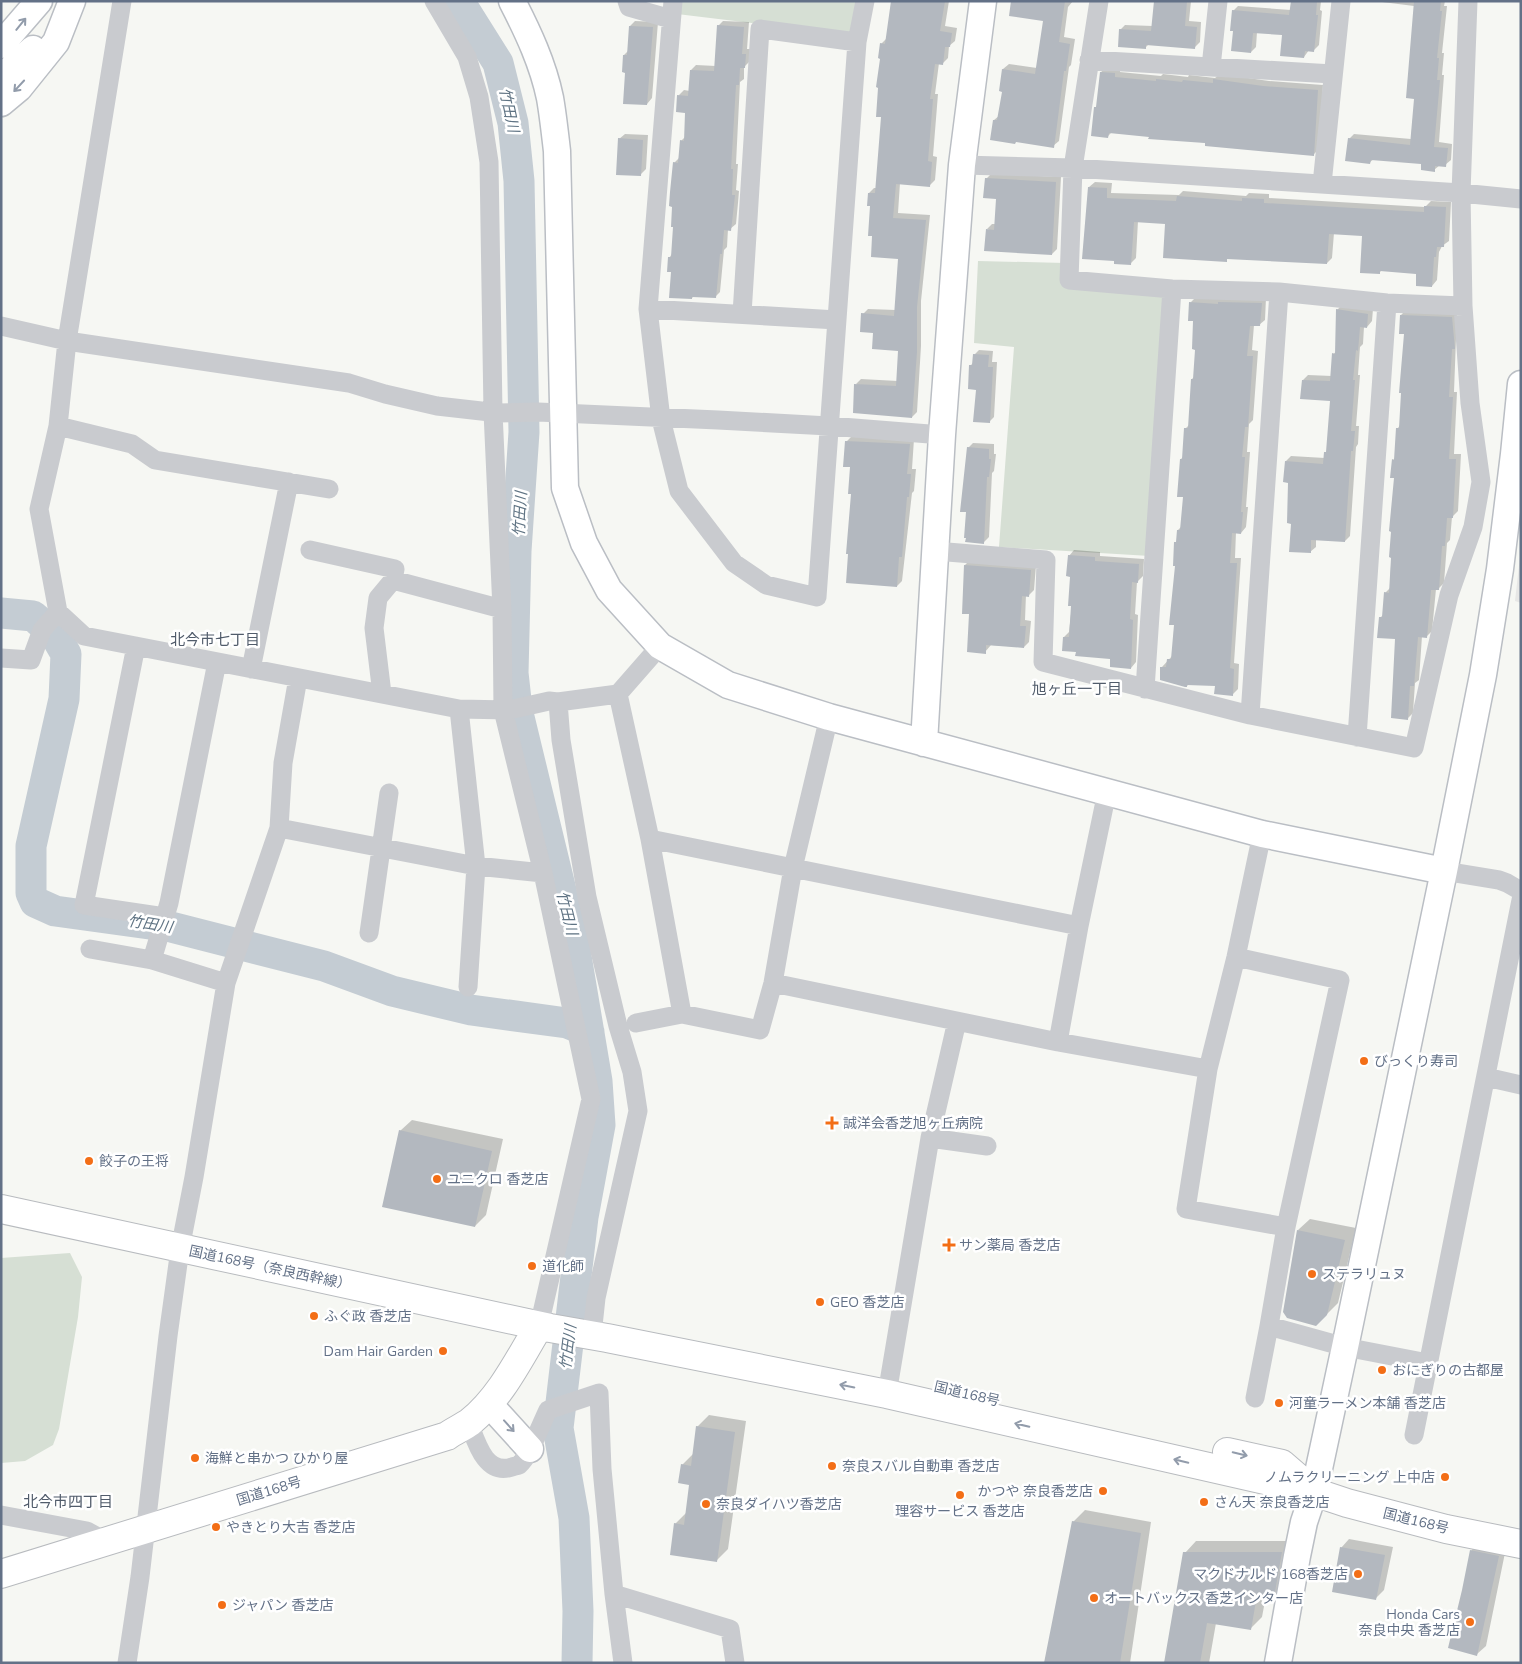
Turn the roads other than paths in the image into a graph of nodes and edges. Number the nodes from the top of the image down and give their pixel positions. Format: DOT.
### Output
graph roads {
  1 [pos="39,1"];
  2 [pos="71,1"];
  3 [pos="122,1"];
  4 [pos="434,1"];
  5 [pos="512,1"];
  6 [pos="627,1"];
  7 [pos="866,1"];
  8 [pos="983,1"];
  9 [pos="1098,1"];
  10 [pos="1218,1"];
  11 [pos="1341,1"];
  12 [pos="1468,1"];
  13 [pos="672,10"];
  14 [pos="857,42"];
  15 [pos="1,45"];
  16 [pos="1089,60"];
  17 [pos="1211,67"];
  18 [pos="1333,74"];
  19 [pos="1,78"];
  20 [pos="1,103"];
  21 [pos="962,165"];
  22 [pos="1073,168"];
  23 [pos="1322,184"];
  24 [pos="1461,193"];
  25 [pos="1521,199"];
  26 [pos="1172,289"];
  27 [pos="1279,292"];
  28 [pos="1387,303"];
  29 [pos="1463,306"];
  30 [pos="648,309"];
  31 [pos="742,314"];
  32 [pos="837,320"];
  33 [pos="1,326"];
  34 [pos="67,341"];
  35 [pos="1521,384"];
  36 [pos="496,412"];
  37 [pos="550,413"];
  38 [pos="661,419"];
  39 [pos="58,426"];
  40 [pos="829,426"];
  41 [pos="942,435"];
  42 [pos="289,482"];
  43 [pos="329,489"];
  44 [pos="310,550"];
  45 [pos="935,552"];
  46 [pos="394,580"];
  47 [pos="502,609"];
  48 [pos="58,612"];
  49 [pos="136,646"];
  50 [pos="660,646"];
  51 [pos="1,658"];
  52 [pos="217,662"];
  53 [pos="251,669"];
  54 [pos="298,678"];
  55 [pos="1145,689"];
  56 [pos="382,694"];
  57 [pos="618,694"];
  58 [pos="554,702"];
  59 [pos="459,709"];
  60 [pos="506,710"];
  61 [pos="1250,715"];
  62 [pos="829,717"];
  63 [pos="1357,737"];
  64 [pos="924,744"];
  65 [pos="1107,792"];
  66 [pos="389,793"];
  67 [pos="279,828"];
  68 [pos="1262,834"];
  69 [pos="650,839"];
  70 [pos="382,849"];
  71 [pos="476,866"];
  72 [pos="793,868"];
  73 [pos="1444,870"];
  74 [pos="542,874"];
  75 [pos="1521,891"];
  76 [pos="1521,900"];
  77 [pos="165,917"];
  78 [pos="1079,926"];
  79 [pos="369,933"];
  80 [pos="90,948"];
  81 [pos="1236,957"];
  82 [pos="152,960"];
  83 [pos="226,983"];
  84 [pos="773,983"];
  85 [pos="468,987"];
  86 [pos="682,1014"];
  87 [pos="957,1021"];
  88 [pos="636,1023"];
  89 [pos="1058,1042"];
  90 [pos="1208,1069"];
  91 [pos="1486,1078"];
  92 [pos="1521,1085"];
  93 [pos="930,1138"];
  94 [pos="987,1146"];
  95 [pos="1,1210"];
  96 [pos="1286,1227"];
  97 [pos="180,1249"];
  98 [pos="1270,1326"];
  99 [pos="544,1327"];
  100 [pos="600,1337"];
  101 [pos="1345,1347"];
  102 [pos="1428,1363"];
  103 [pos="888,1385"];
  104 [pos="1255,1398"];
  105 [pos="489,1404"];
  106 [pos="469,1423"];
  107 [pos="1414,1435"];
  108 [pos="530,1449"];
  109 [pos="1314,1492"];
  110 [pos="1,1515"];
  111 [pos="145,1529"];
  112 [pos="106,1541"];
  113 [pos="1521,1544"];
  114 [pos="1,1574"];
  115 [pos="614,1594"];
  116 [pos="127,1663"];
  117 [pos="623,1663"];
  118 [pos="735,1663"];
  119 [pos="1278,1663"];
  15 -- 1 [label="street, one-way"];
  2 -- 19 [label="street"];
  2 -- 20 [label="street, one-way"];
  3 -- 34 [label="street"];
  4 -- 36 [label="street"];
  5 -- 37 [label="street"];
  6 -- 13 [label="street"];
  7 -- 14 [label="street"];
  8 -- 21 [label="street"];
  9 -- 16 [label="street"];
  10 -- 17 [label="street"];
  11 -- 18 [label="street"];
  12 -- 24 [label="street"];
  13 -- 30 [label="street"];
  14 -- 31 [label="street"];
  14 -- 32 [label="street"];
  16 -- 17 [label="street"];
  16 -- 22 [label="street"];
  17 -- 18 [label="street"];
  18 -- 23 [label="street"];
  21 -- 22 [label="street"];
  21 -- 41 [label="street"];
  22 -- 23 [label="street"];
  22 -- 26 [label="street"];
  23 -- 24 [label="street"];
  24 -- 25 [label="street"];
  24 -- 29 [label="street"];
  26 -- 27 [label="street"];
  26 -- 55 [label="street"];
  27 -- 28 [label="street"];
  27 -- 61 [label="street"];
  28 -- 29 [label="street"];
  28 -- 63 [label="street"];
  29 -- 63 [label="street"];
  30 -- 31 [label="street"];
  30 -- 38 [label="street"];
  31 -- 32 [label="street"];
  32 -- 40 [label="street"];
  33 -- 34 [label="street"];
  34 -- 36 [label="street"];
  34 -- 39 [label="street"];
  35 -- 73 [label="street"];
  36 -- 37 [label="street"];
  36 -- 47 [label="street"];
  37 -- 38 [label="street"];
  37 -- 50 [label="street"];
  38 -- 40 [label="street"];
  38 -- 40 [label="street"];
  39 -- 42 [label="street"];
  39 -- 48 [label="street"];
  40 -- 41 [label="street"];
  41 -- 45 [label="street"];
  42 -- 43 [label="street"];
  42 -- 53 [label="street"];
  44 -- 46 [label="street"];
  45 -- 55 [label="street"];
  45 -- 64 [label="street"];
  46 -- 47 [label="street"];
  46 -- 56 [label="street"];
  47 -- 60 [label="street"];
  48 -- 49 [label="street"];
  48 -- 51 [label="street"];
  49 -- 52 [label="street"];
  49 -- 77 [label="street"];
  50 -- 57 [label="street"];
  50 -- 62 [label="street"];
  52 -- 53 [label="street"];
  52 -- 77 [label="street"];
  53 -- 54 [label="street"];
  54 -- 56 [label="street"];
  54 -- 67 [label="street"];
  55 -- 61 [label="street"];
  56 -- 59 [label="street"];
  57 -- 58 [label="street"];
  57 -- 69 [label="street"];
  58 -- 60 [label="street"];
  58 -- 100 [label="street"];
  59 -- 60 [label="street"];
  59 -- 71 [label="street"];
  60 -- 74 [label="street"];
  61 -- 63 [label="street"];
  62 -- 64 [label="street"];
  62 -- 72 [label="street"];
  64 -- 65 [label="street"];
  65 -- 68 [label="street"];
  65 -- 78 [label="street"];
  66 -- 70 [label="street"];
  67 -- 70 [label="street"];
  67 -- 83 [label="street"];
  68 -- 73 [label="street"];
  68 -- 81 [label="street"];
  69 -- 72 [label="street"];
  69 -- 86 [label="street"];
  70 -- 71 [label="street"];
  70 -- 79 [label="street"];
  71 -- 74 [label="street"];
  71 -- 85 [label="street"];
  72 -- 78 [label="street"];
  72 -- 84 [label="street"];
  73 -- 75 [label="street"];
  73 -- 101 [label="street"];
  74 -- 99 [label="street"];
  76 -- 91 [label="street"];
  77 -- 82 [label="street"];
  78 -- 89 [label="street"];
  80 -- 82 [label="street"];
  81 -- 90 [label="street"];
  81 -- 96 [label="street"];
  82 -- 83 [label="street"];
  83 -- 97 [label="street"];
  84 -- 86 [label="street"];
  84 -- 87 [label="street"];
  86 -- 88 [label="street"];
  87 -- 89 [label="street"];
  87 -- 93 [label="street"];
  89 -- 90 [label="street"];
  90 -- 96 [label="street"];
  91 -- 92 [label="street"];
  91 -- 102 [label="street"];
  93 -- 94 [label="street"];
  93 -- 103 [label="street"];
  95 -- 97 [label="highway, 国道168号（奈良西幹線）"];
  96 -- 98 [label="street"];
  97 -- 99 [label="highway, 国道168号（奈良西幹線）"];
  97 -- 111 [label="street"];
  98 -- 101 [label="street"];
  98 -- 104 [label="street"];
  99 -- 100 [label="highway, 国道168号"];
  99 -- 105 [label="highway, 国道168号"];
  100 -- 103 [label="highway, 国道168号"];
  101 -- 102 [label="street"];
  101 -- 109 [label="street"];
  102 -- 107 [label="street"];
  103 -- 109 [label="highway, 国道168号"];
  105 -- 106 [label="highway, 国道168号"];
  105 -- 108 [label="street, one-way"];
  106 -- 108 [label="street"];
  106 -- 111 [label="highway, 国道168号"];
  108 -- 115 [label="street"];
  109 -- 113 [label="highway, 国道168号"];
  109 -- 119 [label="street"];
  110 -- 112 [label="street"];
  111 -- 112 [label="highway, 国道168号"];
  111 -- 116 [label="street"];
  112 -- 114 [label="highway, 国道168号"];
  115 -- 117 [label="street"];
  115 -- 118 [label="street"];
}
